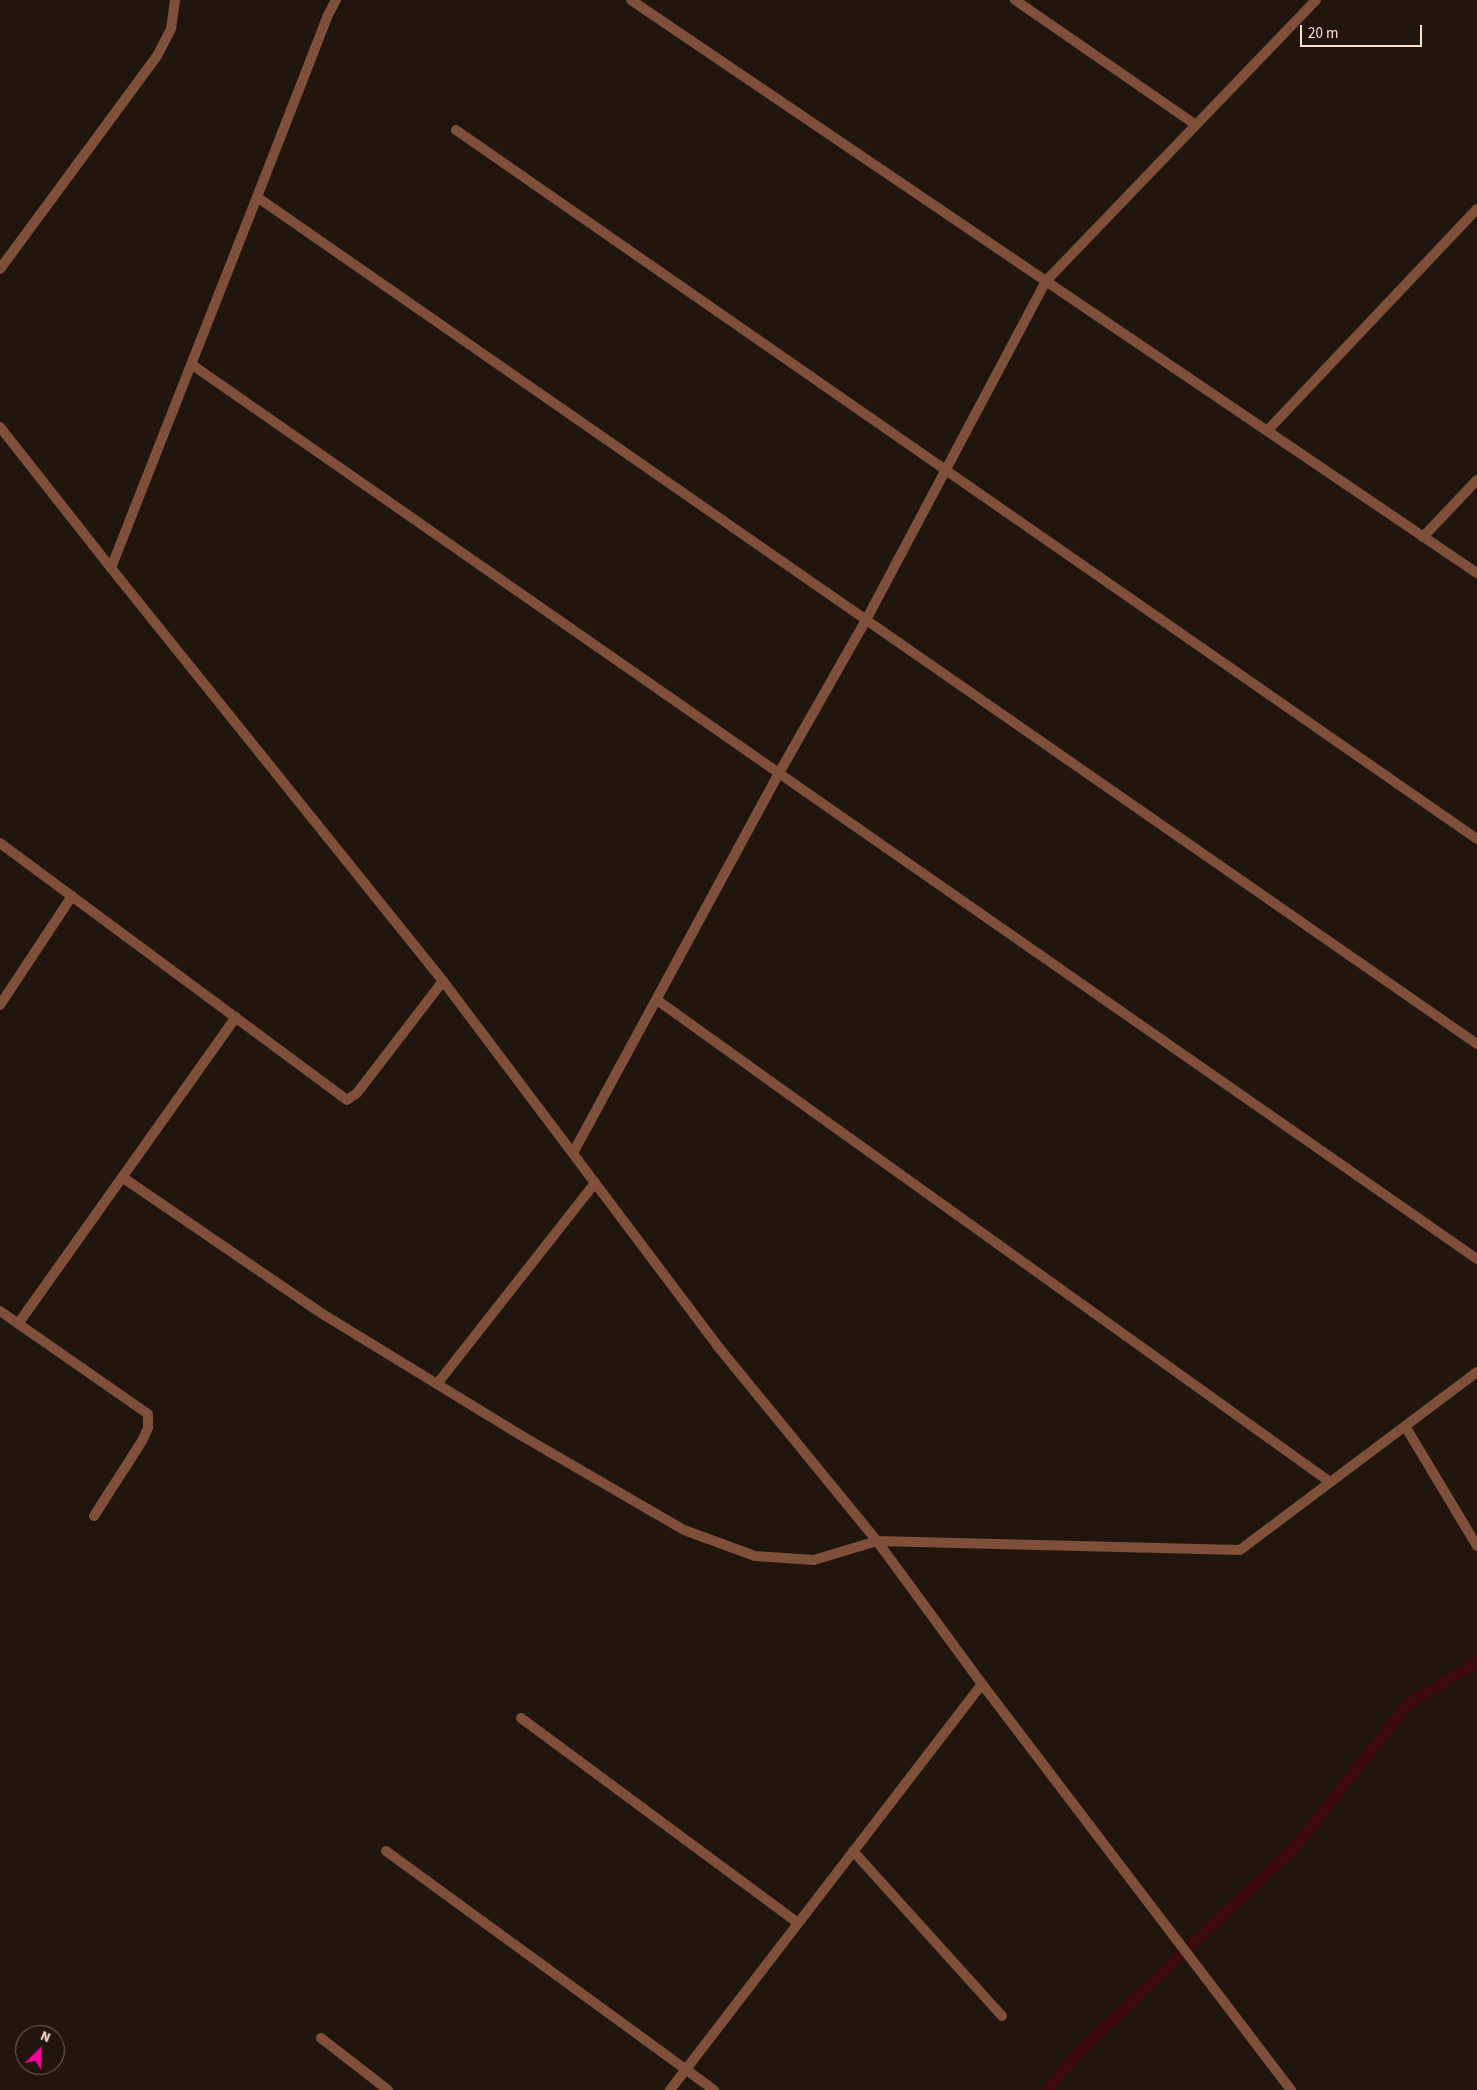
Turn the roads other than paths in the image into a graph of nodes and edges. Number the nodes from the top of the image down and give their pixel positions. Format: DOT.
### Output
graph roads {
  1 [pos="175,0"];
  2 [pos="336,0"];
  3 [pos="631,0"];
  4 [pos="1016,0"];
  5 [pos="1313,1"];
  6 [pos="1196,125"];
  7 [pos="456,130"];
  8 [pos="256,197"];
  9 [pos="1477,209"];
  10 [pos="0,269"];
  11 [pos="1046,281"];
  12 [pos="191,364"];
  13 [pos="0,427"];
  14 [pos="1268,432"];
  15 [pos="946,471"];
  16 [pos="1477,480"];
  17 [pos="1423,537"];
  18 [pos="111,568"];
  19 [pos="1477,573"];
  20 [pos="866,620"];
  21 [pos="779,773"];
  22 [pos="1477,839"];
  23 [pos="0,842"];
  24 [pos="72,896"];
  25 [pos="443,981"];
  26 [pos="657,1000"];
  27 [pos="0,1005"];
  28 [pos="236,1016"];
  29 [pos="1477,1044"];
  30 [pos="573,1153"];
  31 [pos="122,1177"];
  32 [pos="595,1183"];
  33 [pos="1477,1258"];
  34 [pos="0,1311"];
  35 [pos="18,1324"];
  36 [pos="1477,1372"];
  37 [pos="438,1384"];
  38 [pos="1405,1426"];
  39 [pos="1330,1482"];
  40 [pos="94,1516"];
  41 [pos="877,1541"];
  42 [pos="1477,1546"];
  43 [pos="982,1684"];
  44 [pos="521,1718"];
  45 [pos="386,1851"];
  46 [pos="853,1851"];
  47 [pos="798,1923"];
  48 [pos="1002,2016"];
  49 [pos="321,2038"];
  50 [pos="686,2069"];
  51 [pos="388,2090"];
  52 [pos="670,2090"];
  53 [pos="714,2090"];
  54 [pos="1291,2090"];
  1 -- 10 [label="street"];
  2 -- 8 [label="street"];
  3 -- 11 [label="street"];
  4 -- 6 [label="street"];
  5 -- 6 [label="street"];
  6 -- 11 [label="street"];
  7 -- 15 [label="street"];
  8 -- 12 [label="street"];
  8 -- 20 [label="street"];
  9 -- 14 [label="street"];
  11 -- 14 [label="street"];
  11 -- 15 [label="street"];
  12 -- 18 [label="street"];
  12 -- 21 [label="street"];
  13 -- 18 [label="street"];
  14 -- 17 [label="street"];
  15 -- 20 [label="street"];
  15 -- 22 [label="street"];
  16 -- 17 [label="street"];
  17 -- 19 [label="street"];
  18 -- 25 [label="street"];
  20 -- 21 [label="street"];
  20 -- 29 [label="street"];
  21 -- 26 [label="street"];
  21 -- 33 [label="street"];
  23 -- 24 [label="street"];
  24 -- 27 [label="street"];
  24 -- 28 [label="street"];
  25 -- 28 [label="street"];
  25 -- 30 [label="street"];
  26 -- 30 [label="street"];
  26 -- 39 [label="street"];
  28 -- 31 [label="street"];
  30 -- 32 [label="street"];
  31 -- 35 [label="street"];
  31 -- 37 [label="street"];
  32 -- 37 [label="street"];
  32 -- 41 [label="street"];
  34 -- 35 [label="street"];
  35 -- 40 [label="street"];
  36 -- 38 [label="street"];
  37 -- 41 [label="street"];
  38 -- 39 [label="street"];
  38 -- 42 [label="street"];
  39 -- 41 [label="street"];
  41 -- 43 [label="street"];
  43 -- 46 [label="street"];
  43 -- 54 [label="street"];
  44 -- 47 [label="street"];
  45 -- 50 [label="street"];
  46 -- 47 [label="street"];
  46 -- 48 [label="street"];
  47 -- 50 [label="street"];
  49 -- 51 [label="street"];
  50 -- 52 [label="street"];
  50 -- 53 [label="street"];
}
